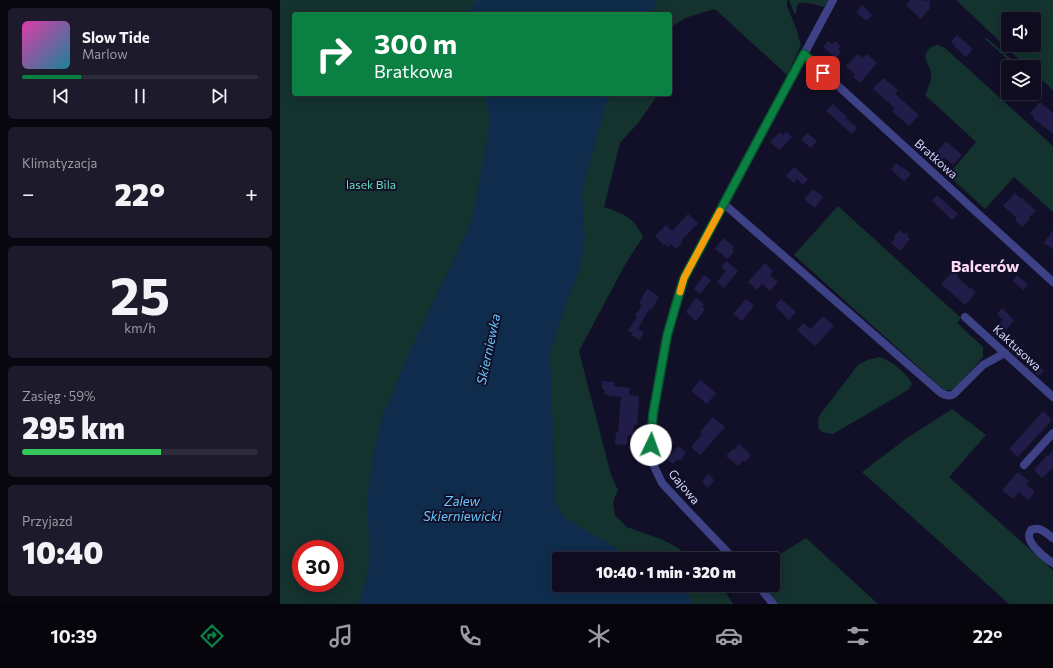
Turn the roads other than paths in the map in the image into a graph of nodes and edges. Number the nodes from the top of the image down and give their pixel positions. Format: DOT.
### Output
graph roads {
  1 [pos="832,0"];
  2 [pos="804,54"];
  3 [pos="724,204"];
  4 [pos="1053,282"];
  5 [pos="965,317"];
  6 [pos="1005,353"];
  7 [pos="1053,398"];
  8 [pos="1053,433"];
  9 [pos="1024,465"];
  10 [pos="1053,538"];
  11 [pos="727,552"];
  12 [pos="1053,563"];
  13 [pos="764,592"];
  14 [pos="773,604"];
  1 -- 2 [label="street, Gajowa"];
  2 -- 3 [label="street, Gajowa"];
  2 -- 4 [label="street, Bratkowa"];
  3 -- 6 [label="street"];
  3 -- 11 [label="street, Gajowa"];
  5 -- 6 [label="street, Kaktusowa"];
  6 -- 7 [label="street, Kaktusowa"];
  8 -- 9 [label="street"];
  10 -- 12 [label="street"];
  13 -- 14 [label="street"];
}
